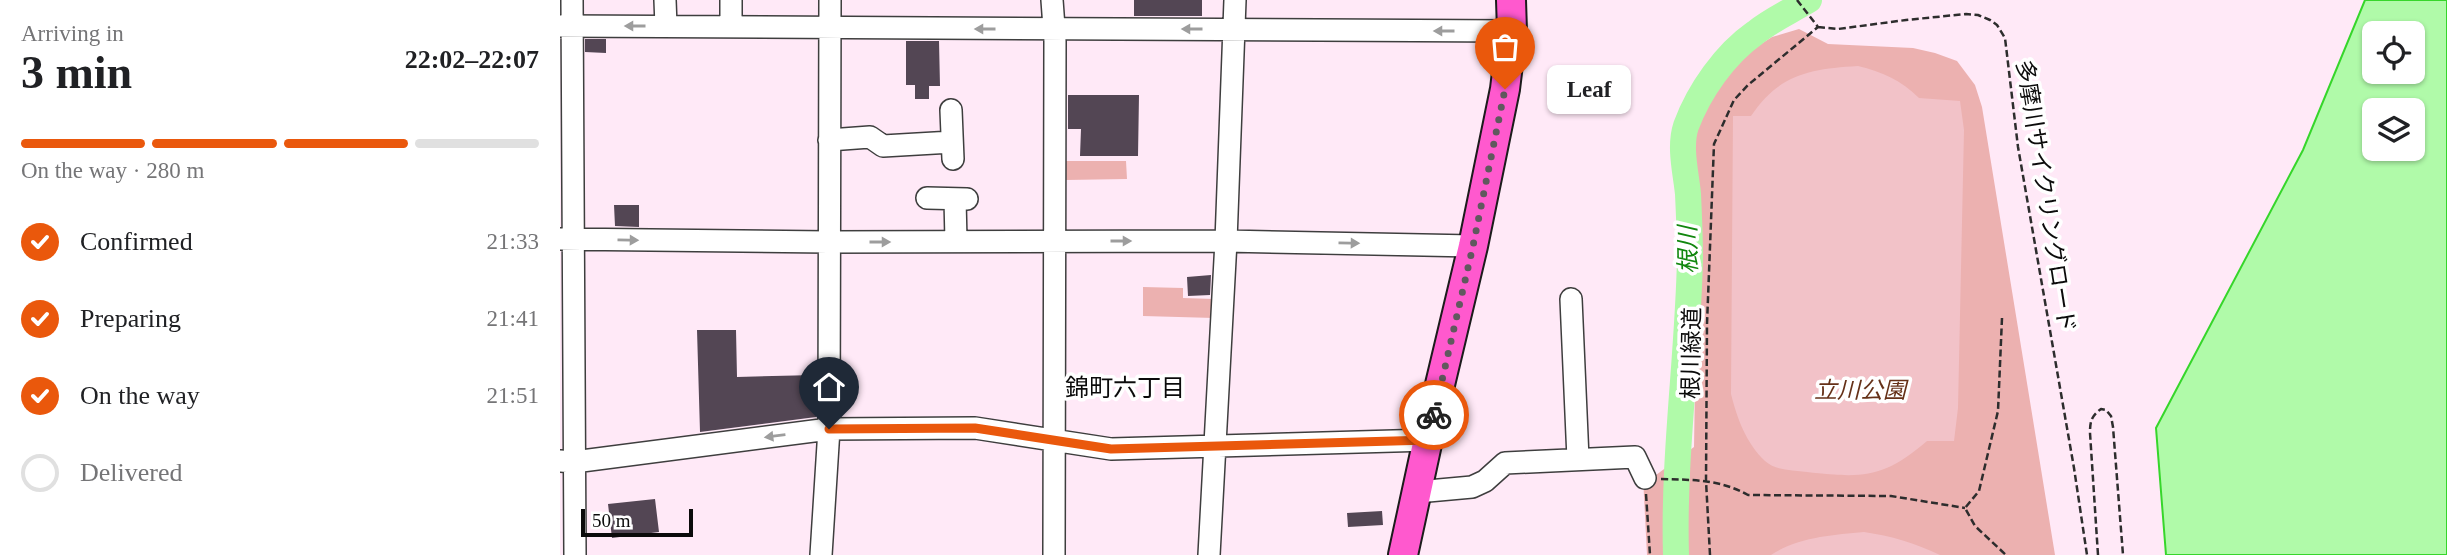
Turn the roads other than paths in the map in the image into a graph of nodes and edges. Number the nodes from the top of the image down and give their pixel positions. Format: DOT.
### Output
graph roads {
  1 [pos="572,0"];
  2 [pos="666,0"];
  3 [pos="731,0"];
  4 [pos="830,0"];
  5 [pos="1052,0"];
  6 [pos="1235,0"];
  7 [pos="1511,0"];
  8 [pos="566,26"];
  9 [pos="666,26"];
  10 [pos="731,27"];
  11 [pos="830,28"];
  12 [pos="1054,29"];
  13 [pos="1234,29"];
  14 [pos="1512,31"];
  15 [pos="951,110"];
  16 [pos="829,140"];
  17 [pos="928,198"];
  18 [pos="566,239"];
  19 [pos="956,241"];
  20 [pos="1053,241"];
  21 [pos="1226,241"];
  22 [pos="828,242"];
  23 [pos="1473,246"];
  24 [pos="1571,299"];
  25 [pos="829,429"];
  26 [pos="1431,433"];
  27 [pos="1053,440"];
  28 [pos="1213,447"];
  29 [pos="1578,459"];
  30 [pos="567,462"];
  31 [pos="1650,479"];
  32 [pos="1417,492"];
  33 [pos="575,555"];
  34 [pos="821,555"];
  35 [pos="1054,555"];
  36 [pos="1209,555"];
  37 [pos="1403,555"];
  1 -- 8 [label="street"];
  2 -- 9 [label="street"];
  3 -- 10 [label="street"];
  4 -- 11 [label="street"];
  5 -- 12 [label="street"];
  6 -- 13 [label="street"];
  7 -- 14 [label="main road"];
  9 -- 8 [label="street, one-way"];
  8 -- 18 [label="street"];
  9 -- 10 [label="street"];
  10 -- 11 [label="street"];
  12 -- 11 [label="street, one-way"];
  11 -- 16 [label="street"];
  13 -- 12 [label="street, one-way"];
  12 -- 20 [label="street"];
  14 -- 13 [label="street, one-way"];
  13 -- 21 [label="street"];
  14 -- 23 [label="main road"];
  15 -- 16 [label="street"];
  16 -- 22 [label="street"];
  17 -- 19 [label="street"];
  18 -- 22 [label="street, one-way"];
  18 -- 30 [label="street"];
  19 -- 20 [label="street"];
  22 -- 19 [label="street, one-way"];
  20 -- 21 [label="street, one-way"];
  20 -- 27 [label="street"];
  21 -- 23 [label="street, one-way"];
  21 -- 28 [label="street"];
  22 -- 25 [label="street"];
  23 -- 26 [label="main road"];
  24 -- 29 [label="street"];
  25 -- 27 [label="street"];
  25 -- 30 [label="street, one-way"];
  25 -- 34 [label="street"];
  26 -- 28 [label="street"];
  26 -- 32 [label="main road"];
  27 -- 28 [label="street"];
  27 -- 35 [label="street"];
  28 -- 36 [label="street"];
  29 -- 31 [label="street"];
  29 -- 32 [label="street"];
  30 -- 33 [label="street"];
  32 -- 37 [label="main road"];
}
